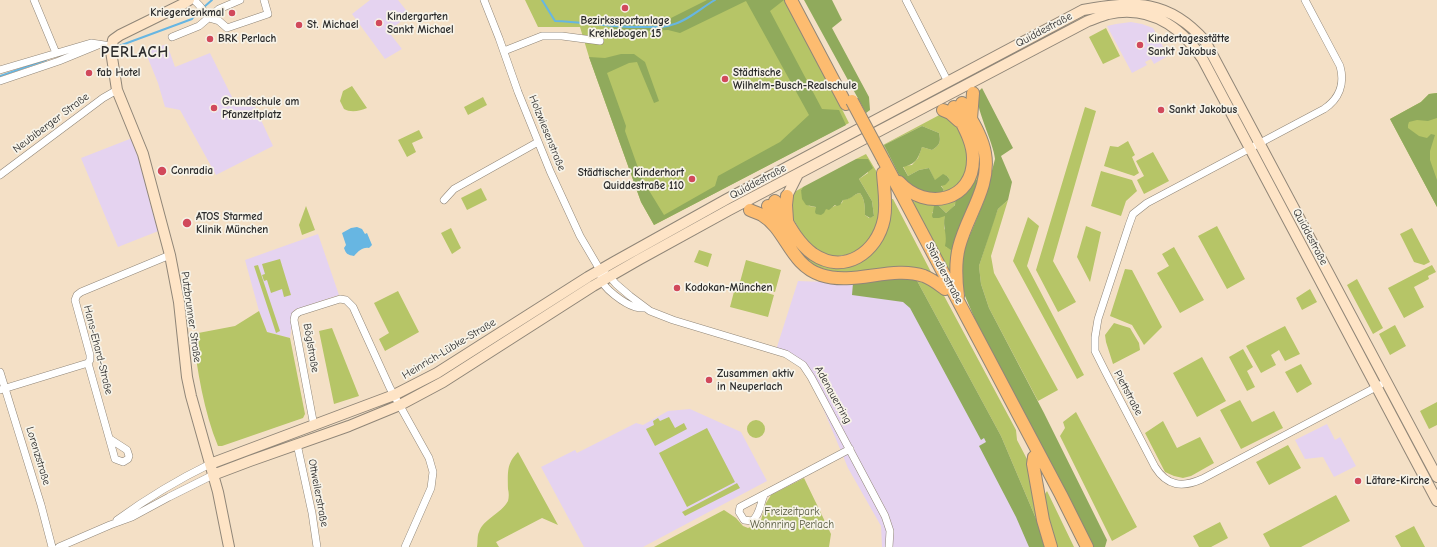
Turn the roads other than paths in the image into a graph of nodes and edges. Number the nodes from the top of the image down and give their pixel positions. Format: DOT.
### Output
graph roads {
  1 [pos="34,0"];
  2 [pos="189,0"];
  3 [pos="240,0"];
  4 [pos="264,0"];
  5 [pos="484,0"];
  6 [pos="791,0"];
  7 [pos="798,0"];
  8 [pos="906,0"];
  9 [pos="1306,0"];
  10 [pos="197,2"];
  11 [pos="207,15"];
  12 [pos="172,37"];
  13 [pos="600,41"];
  14 [pos="98,45"];
  15 [pos="111,46"];
  16 [pos="504,51"];
  17 [pos="56,53"];
  18 [pos="0,70"];
  19 [pos="977,79"];
  20 [pos="0,81"];
  21 [pos="948,82"];
  22 [pos="117,90"];
  23 [pos="951,93"];
  24 [pos="973,93"];
  25 [pos="849,102"];
  26 [pos="953,106"];
  27 [pos="923,107"];
  28 [pos="966,122"];
  29 [pos="538,142"];
  30 [pos="1259,143"];
  31 [pos="1250,148"];
  32 [pos="884,167"];
  33 [pos="798,174"];
  34 [pos="0,175"];
  35 [pos="760,182"];
  36 [pos="765,191"];
  37 [pos="787,196"];
  38 [pos="444,200"];
  39 [pos="771,204"];
  40 [pos="729,210"];
  41 [pos="750,210"];
  42 [pos="787,221"];
  43 [pos="784,239"];
  44 [pos="170,255"];
  45 [pos="600,270"];
  46 [pos="606,279"];
  47 [pos="945,289"];
  48 [pos="959,303"];
  49 [pos="88,363"];
  50 [pos="0,372"];
  51 [pos="1386,382"];
  52 [pos="1377,387"];
  53 [pos="3,389"];
  54 [pos="394,395"];
  55 [pos="400,405"];
  56 [pos="314,426"];
  57 [pos="110,439"];
  58 [pos="297,444"];
  59 [pos="850,449"];
  60 [pos="1034,457"];
  61 [pos="210,464"];
  62 [pos="213,475"];
  63 [pos="1437,477"];
  64 [pos="764,495"];
  65 [pos="1437,501"];
  66 [pos="110,525"];
  67 [pos="52,547"];
  68 [pos="59,547"];
  69 [pos="230,547"];
  70 [pos="317,547"];
  71 [pos="405,547"];
  72 [pos="889,547"];
  73 [pos="1051,547"];
  74 [pos="1079,547"];
  75 [pos="1087,547"];
  1 -- 17 [label="street"];
  2 -- 15 [label="main road"];
  3 -- 11 [label="street"];
  4 -- 11 [label="street"];
  5 -- 16 [label="street, Holzwiesenstraße"];
  6 -- 25 [label="highway, Ständlerstraße"];
  7 -- 25 [label="highway, Ständlerstraße"];
  8 -- 21 [label="street"];
  9 -- 30 [label="street, Plettstraße"];
  10 -- 11 [label="street"];
  11 -- 12 [label="street"];
  13 -- 16 [label="street"];
  14 -- 15 [label="street"];
  14 -- 17 [label="street"];
  14 -- 20 [label="street"];
  15 -- 22 [label="main road, Putzbrunner Straße"];
  16 -- 29 [label="street, Holzwiesenstraße"];
  17 -- 18 [label="street"];
  19 -- 23 [label="main road, Quiddestraße"];
  19 -- 24 [label="main road"];
  19 -- 31 [label="main road, Quiddestraße"];
  21 -- 23 [label="main road"];
  21 -- 30 [label="main road, Quiddestraße"];
  21 -- 35 [label="main road, Quiddestraße"];
  22 -- 34 [label="street, Neubiberger Straße"];
  22 -- 44 [label="main road, Putzbrunner Straße"];
  23 -- 26 [label="main road"];
  23 -- 27 [label="main road, Quiddestraße"];
  24 -- 28 [label="highway"];
  25 -- 32 [label="highway, Ständlerstraße"];
  26 -- 27 [label="main road"];
  26 -- 28 [label="highway"];
  26 -- 28 [label="highway"];
  27 -- 33 [label="main road, Quiddestraße"];
  28 -- 32 [label="highway"];
  28 -- 48 [label="highway"];
  29 -- 38 [label="street"];
  29 -- 45 [label="street, Holzwiesenstraße"];
  30 -- 31 [label="street, Plettstraße"];
  30 -- 51 [label="main road, Quiddestraße"];
  31 -- 52 [label="main road, Quiddestraße"];
  31 -- 52 [label="street, Plettstraße"];
  32 -- 42 [label="highway"];
  32 -- 47 [label="highway, Ständlerstraße"];
  32 -- 48 [label="highway, Ständlerstraße"];
  33 -- 36 [label="main road, Quiddestraße"];
  33 -- 37 [label="main road"];
  35 -- 36 [label="main road"];
  35 -- 45 [label="main road, Quiddestraße"];
  36 -- 39 [label="main road"];
  36 -- 40 [label="main road, Quiddestraße"];
  37 -- 42 [label="highway"];
  39 -- 42 [label="highway"];
  39 -- 43 [label="highway"];
  40 -- 41 [label="main road"];
  40 -- 46 [label="main road, Quiddestraße"];
  41 -- 43 [label="highway"];
  43 -- 47 [label="highway"];
  44 -- 49 [label="street, Hans-Ehard-Straße"];
  44 -- 61 [label="main road, Putzbrunner Straße"];
  45 -- 46 [label="street"];
  45 -- 54 [label="main road, Heinrich-Lübke-Straße"];
  46 -- 55 [label="main road"];
  46 -- 59 [label="street, Adenauerring"];
  47 -- 60 [label="highway, Ständlerstraße"];
  48 -- 75 [label="highway, Ständlerstraße"];
  49 -- 53 [label="street"];
  49 -- 57 [label="street, Hans-Ehard-Straße"];
  50 -- 53 [label="street, Lorenzstraße"];
  51 -- 52 [label="street, Plettstraße"];
  51 -- 63 [label="main road, Quiddestraße"];
  52 -- 65 [label="main road, Quiddestraße"];
  53 -- 67 [label="street, Lorenzstraße"];
  54 -- 55 [label="street"];
  54 -- 56 [label="main road, Heinrich-Lübke-Straße"];
  54 -- 56 [label="street, Böglstraße"];
  55 -- 58 [label="main road"];
  55 -- 71 [label="street"];
  56 -- 61 [label="main road, Heinrich-Lübke-Straße"];
  58 -- 62 [label="main road"];
  58 -- 70 [label="street, Ottweilerstraße"];
  59 -- 64 [label="street"];
  59 -- 72 [label="street, Adenauerring"];
  60 -- 73 [label="highway"];
  60 -- 74 [label="highway, Ständlerstraße"];
  61 -- 62 [label="main road, Putzbrunner Straße"];
  61 -- 66 [label="street"];
  62 -- 66 [label="street"];
  62 -- 69 [label="main road, Putzbrunner Straße"];
  66 -- 68 [label="street"];
}
